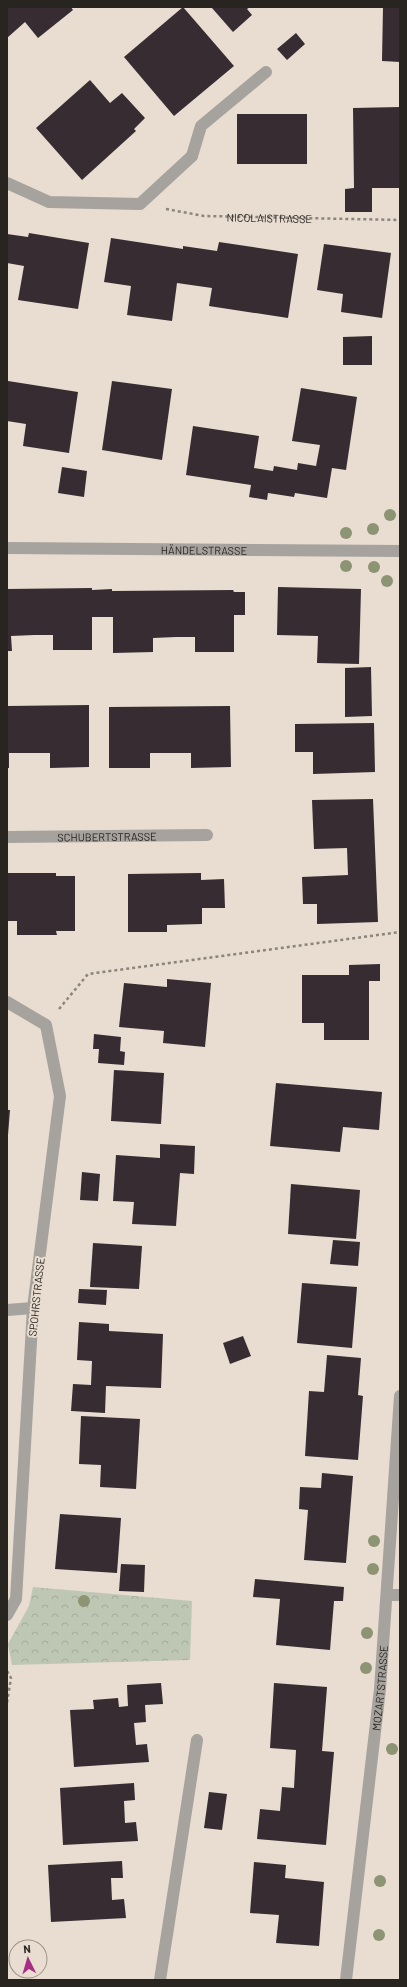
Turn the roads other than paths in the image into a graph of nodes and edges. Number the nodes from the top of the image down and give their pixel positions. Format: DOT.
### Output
graph roads {
  1 [pos="266,72"];
  2 [pos="7,184"];
  3 [pos="7,548"];
  4 [pos="400,551"];
  5 [pos="207,835"];
  6 [pos="7,837"];
  7 [pos="7,1002"];
  8 [pos="33,1308"];
  9 [pos="7,1310"];
  10 [pos="400,1396"];
  11 [pos="387,1594"];
  12 [pos="400,1595"];
  13 [pos="7,1615"];
  14 [pos="197,1740"];
  15 [pos="160,1980"];
  16 [pos="346,1980"];
  1 -- 2 [label="street"];
  3 -- 4 [label="street, HÄNDELSTRASSE"];
  5 -- 6 [label="street, SCHUBERTSTRASSE"];
  7 -- 8 [label="street, SPOHRSTRASSE"];
  8 -- 9 [label="street"];
  8 -- 13 [label="street, SPOHRSTRASSE"];
  10 -- 11 [label="street, MOZARTSTRASSE"];
  11 -- 12 [label="street"];
  11 -- 16 [label="street, MOZARTSTRASSE"];
  14 -- 15 [label="street"];
}
